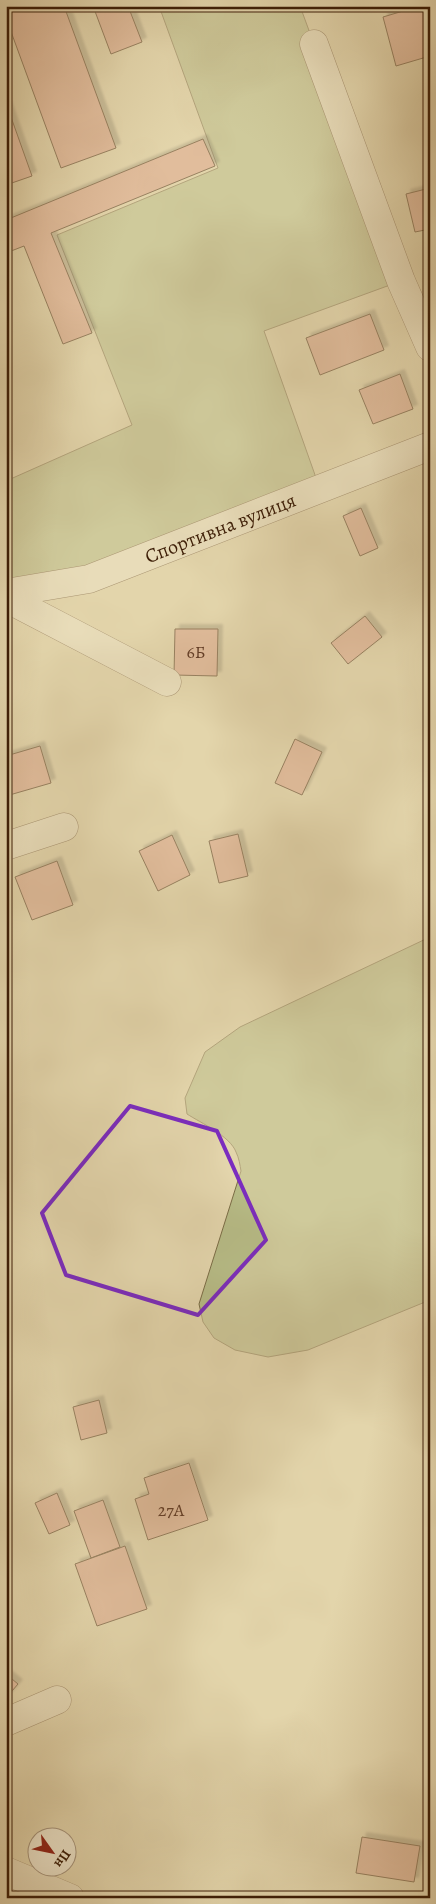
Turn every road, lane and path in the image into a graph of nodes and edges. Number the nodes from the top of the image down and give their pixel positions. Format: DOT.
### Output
graph roads {
  1 [pos="314,44"];
  2 [pos="430,348"];
  3 [pos="430,446"];
  4 [pos="6,593"];
  5 [pos="6,598"];
  6 [pos="167,682"];
  7 [pos="64,827"];
  8 [pos="6,846"];
  9 [pos="57,1700"];
  10 [pos="6,1722"];
  11 [pos="6,1871"];
  12 [pos="70,1898"];
  1 -- 2 [label="street"];
  3 -- 4 [label="street, Спортивна вулиця"];
  5 -- 6 [label="street"];
  7 -- 8 [label="street"];
  9 -- 10 [label="street"];
  11 -- 12 [label="street"];
}
